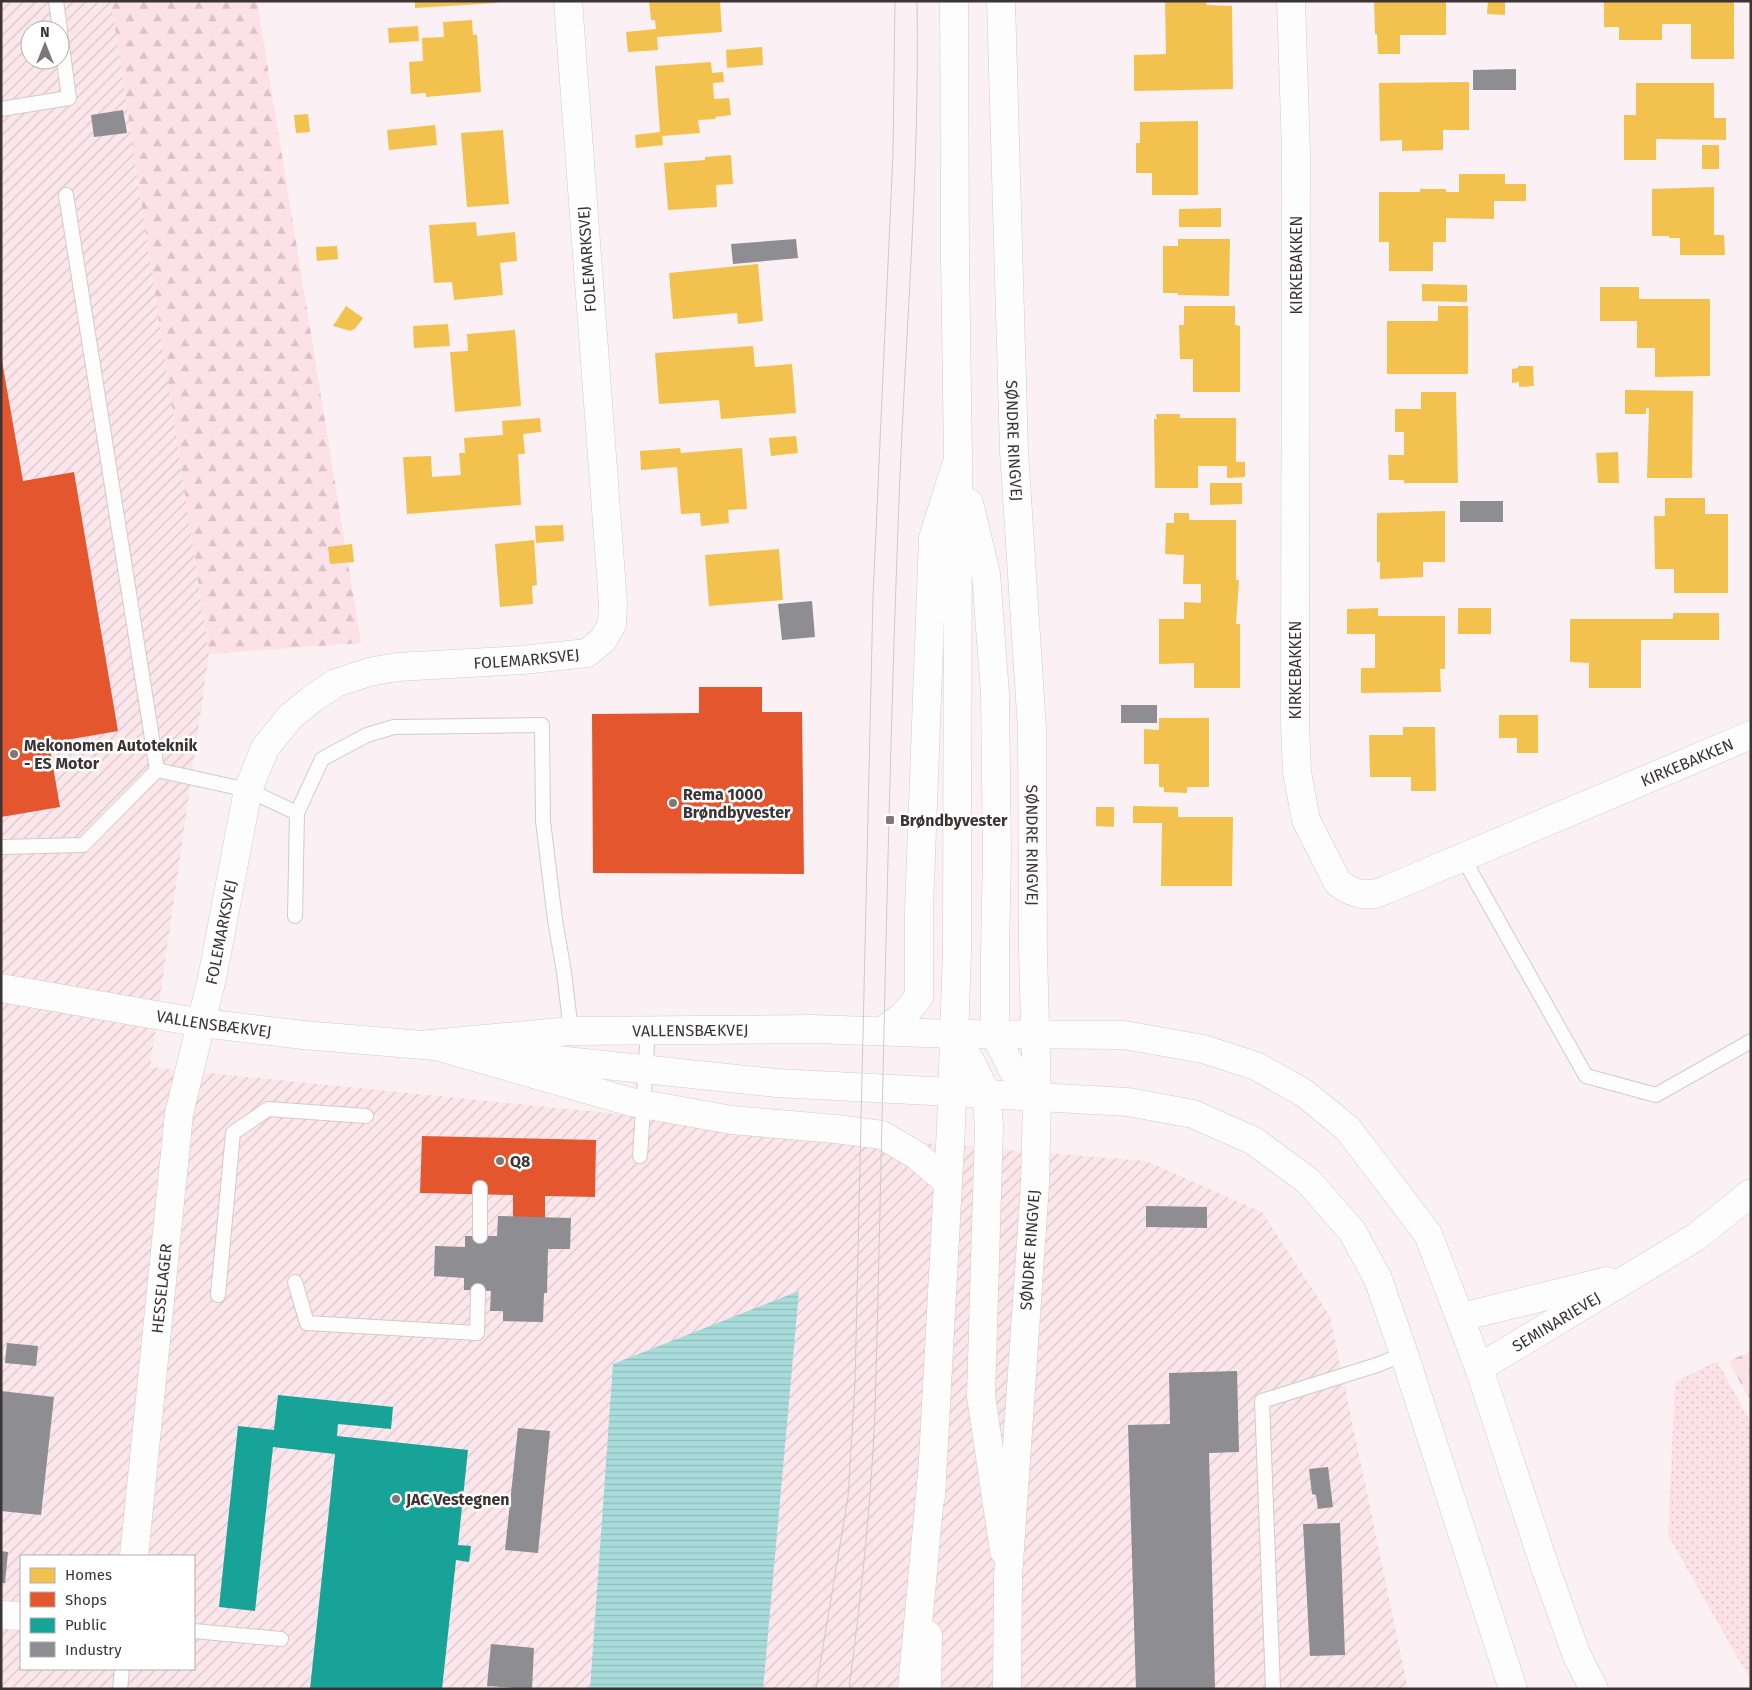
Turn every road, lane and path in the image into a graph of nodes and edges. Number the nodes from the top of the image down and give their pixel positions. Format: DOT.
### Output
graph roads {
  1 [pos="56,1"];
  2 [pos="568,1"];
  3 [pos="954,1"];
  4 [pos="1001,1"];
  5 [pos="1291,1"];
  6 [pos="59,20"];
  7 [pos="65,70"];
  8 [pos="1,109"];
  9 [pos="66,195"];
  10 [pos="958,457"];
  11 [pos="1751,735"];
  12 [pos="157,770"];
  13 [pos="248,790"];
  14 [pos="297,813"];
  15 [pos="1,847"];
  16 [pos="1463,858"];
  17 [pos="295,916"];
  18 [pos="1,988"];
  19 [pos="202,1023"];
  20 [pos="648,1030"];
  21 [pos="884,1030"];
  22 [pos="570,1031"];
  23 [pos="953,1034"];
  24 [pos="996,1034"];
  25 [pos="1034,1034"];
  26 [pos="1751,1041"];
  27 [pos="429,1044"];
  28 [pos="646,1070"];
  29 [pos="951,1092"];
  30 [pos="986,1093"];
  31 [pos="1036,1096"];
  32 [pos="644,1104"];
  33 [pos="366,1116"];
  34 [pos="640,1156"];
  35 [pos="948,1182"];
  36 [pos="480,1188"];
  37 [pos="1751,1193"];
  38 [pos="480,1236"];
  39 [pos="1633,1275"];
  40 [pos="295,1282"];
  41 [pos="478,1291"];
  42 [pos="218,1295"];
  43 [pos="1461,1317"];
  44 [pos="1404,1354"];
  45 [pos="1479,1368"];
  46 [pos="932,1473"];
  47 [pos="134,1555"];
  48 [pos="1008,1577"];
  49 [pos="1,1615"];
  50 [pos="20,1616"];
  51 [pos="195,1632"];
  52 [pos="281,1639"];
  53 [pos="122,1670"];
  54 [pos="120,1689"];
  55 [pos="912,1689"];
  56 [pos="927,1689"];
  57 [pos="1007,1689"];
  58 [pos="1273,1689"];
  59 [pos="1513,1689"];
  60 [pos="1594,1689"];
  1 -- 6 [label="lane"];
  2 -- 13 [label="main road, FOLEMARKSVEJ"];
  3 -- 10 [label="main road"];
  4 -- 25 [label="main road, SØNDRE RINGVEJ"];
  5 -- 16 [label="main road, KIRKEBAKKEN"];
  7 -- 8 [label="lane"];
  9 -- 12 [label="lane"];
  10 -- 21 [label="main road"];
  10 -- 23 [label="main road"];
  10 -- 24 [label="main road"];
  11 -- 16 [label="main road, KIRKEBAKKEN"];
  12 -- 13 [label="lane"];
  12 -- 15 [label="lane"];
  13 -- 14 [label="lane"];
  13 -- 19 [label="main road, FOLEMARKSVEJ"];
  14 -- 17 [label="lane"];
  14 -- 22 [label="lane"];
  16 -- 26 [label="lane"];
  18 -- 19 [label="main road, VALLENSBÆKVEJ"];
  19 -- 27 [label="main road, VALLENSBÆKVEJ"];
  19 -- 47 [label="main road, HESSELAGER"];
  20 -- 21 [label="main road, VALLENSBÆKVEJ"];
  20 -- 22 [label="main road, VALLENSBÆKVEJ"];
  20 -- 28 [label="lane"];
  21 -- 23 [label="main road, VALLENSBÆKVEJ"];
  22 -- 27 [label="main road, VALLENSBÆKVEJ"];
  23 -- 24 [label="main road, VALLENSBÆKVEJ"];
  23 -- 29 [label="main road"];
  23 -- 30 [label="main road"];
  24 -- 25 [label="main road, VALLENSBÆKVEJ"];
  24 -- 31 [label="main road"];
  25 -- 31 [label="main road, SØNDRE RINGVEJ"];
  25 -- 43 [label="main road, VALLENSBÆKVEJ"];
  27 -- 28 [label="main road, VALLENSBÆKVEJ"];
  27 -- 32 [label="main road"];
  28 -- 29 [label="main road, VALLENSBÆKVEJ"];
  28 -- 32 [label="lane"];
  29 -- 30 [label="main road, VALLENSBÆKVEJ"];
  29 -- 35 [label="main road"];
  30 -- 31 [label="main road, VALLENSBÆKVEJ"];
  30 -- 48 [label="main road"];
  31 -- 44 [label="main road, VALLENSBÆKVEJ"];
  31 -- 48 [label="main road, SØNDRE RINGVEJ"];
  32 -- 34 [label="lane"];
  32 -- 35 [label="main road"];
  33 -- 42 [label="lane"];
  35 -- 46 [label="main road"];
  36 -- 38 [label="lane"];
  37 -- 39 [label="main road, SEMINARIEVEJ"];
  39 -- 43 [label="main road, SEMINARIEVEJ"];
  39 -- 45 [label="main road, SEMINARIEVEJ"];
  40 -- 41 [label="lane"];
  43 -- 45 [label="main road, VALLENSBÆKVEJ"];
  44 -- 58 [label="lane"];
  44 -- 59 [label="main road, VALLENSBÆKVEJ"];
  45 -- 60 [label="main road, VALLENSBÆKVEJ"];
  46 -- 55 [label="main road"];
  46 -- 56 [label="main road"];
  48 -- 57 [label="main road, SØNDRE RINGVEJ"];
  49 -- 50 [label="main road"];
  51 -- 52 [label="lane"];
  53 -- 54 [label="lane"];
}
